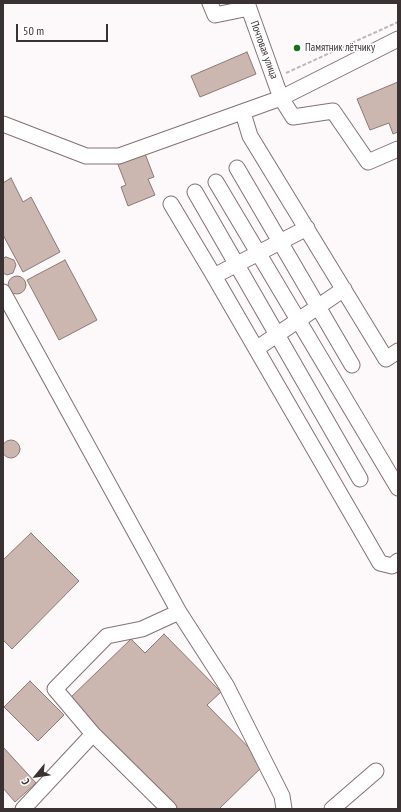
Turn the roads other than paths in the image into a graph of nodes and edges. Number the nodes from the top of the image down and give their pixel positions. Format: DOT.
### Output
graph roads {
  1 [pos="210,3"];
  2 [pos="248,6"];
  3 [pos="398,39"];
  4 [pos="281,98"];
  5 [pos="243,113"];
  6 [pos="3,124"];
  7 [pos="398,149"];
  8 [pos="236,168"];
  9 [pos="216,182"];
  10 [pos="195,192"];
  11 [pos="172,204"];
  12 [pos="307,228"];
  13 [pos="280,242"];
  14 [pos="258,253"];
  15 [pos="237,264"];
  16 [pos="214,276"];
  17 [pos="344,289"];
  18 [pos="3,292"];
  19 [pos="318,307"];
  20 [pos="298,320"];
  21 [pos="277,335"];
  22 [pos="256,349"];
  23 [pos="398,351"];
  24 [pos="352,365"];
  25 [pos="360,479"];
  26 [pos="398,488"];
  27 [pos="398,562"];
  28 [pos="179,612"];
  29 [pos="93,734"];
  30 [pos="376,771"];
  31 [pos="23,809"];
  32 [pos="169,809"];
  33 [pos="284,809"];
  34 [pos="332,809"];
  1 -- 2 [label="street"];
  2 -- 4 [label="street, Почтовая улица"];
  3 -- 4 [label="street"];
  4 -- 5 [label="street"];
  4 -- 7 [label="street, Почтовая улица"];
  5 -- 6 [label="street"];
  5 -- 12 [label="street"];
  8 -- 13 [label="street"];
  9 -- 14 [label="street"];
  10 -- 15 [label="street"];
  11 -- 16 [label="street"];
  12 -- 13 [label="street"];
  12 -- 17 [label="street"];
  13 -- 14 [label="street"];
  13 -- 19 [label="street"];
  14 -- 15 [label="street"];
  14 -- 20 [label="street"];
  15 -- 16 [label="street"];
  15 -- 21 [label="street"];
  16 -- 22 [label="street"];
  17 -- 19 [label="street"];
  17 -- 23 [label="street"];
  18 -- 28 [label="street"];
  19 -- 20 [label="street"];
  19 -- 24 [label="street"];
  20 -- 21 [label="street"];
  20 -- 26 [label="street"];
  21 -- 22 [label="street"];
  21 -- 25 [label="street"];
  22 -- 27 [label="street"];
  28 -- 29 [label="street"];
  28 -- 33 [label="street"];
  29 -- 31 [label="street"];
  29 -- 32 [label="street"];
  30 -- 34 [label="street"];
}
